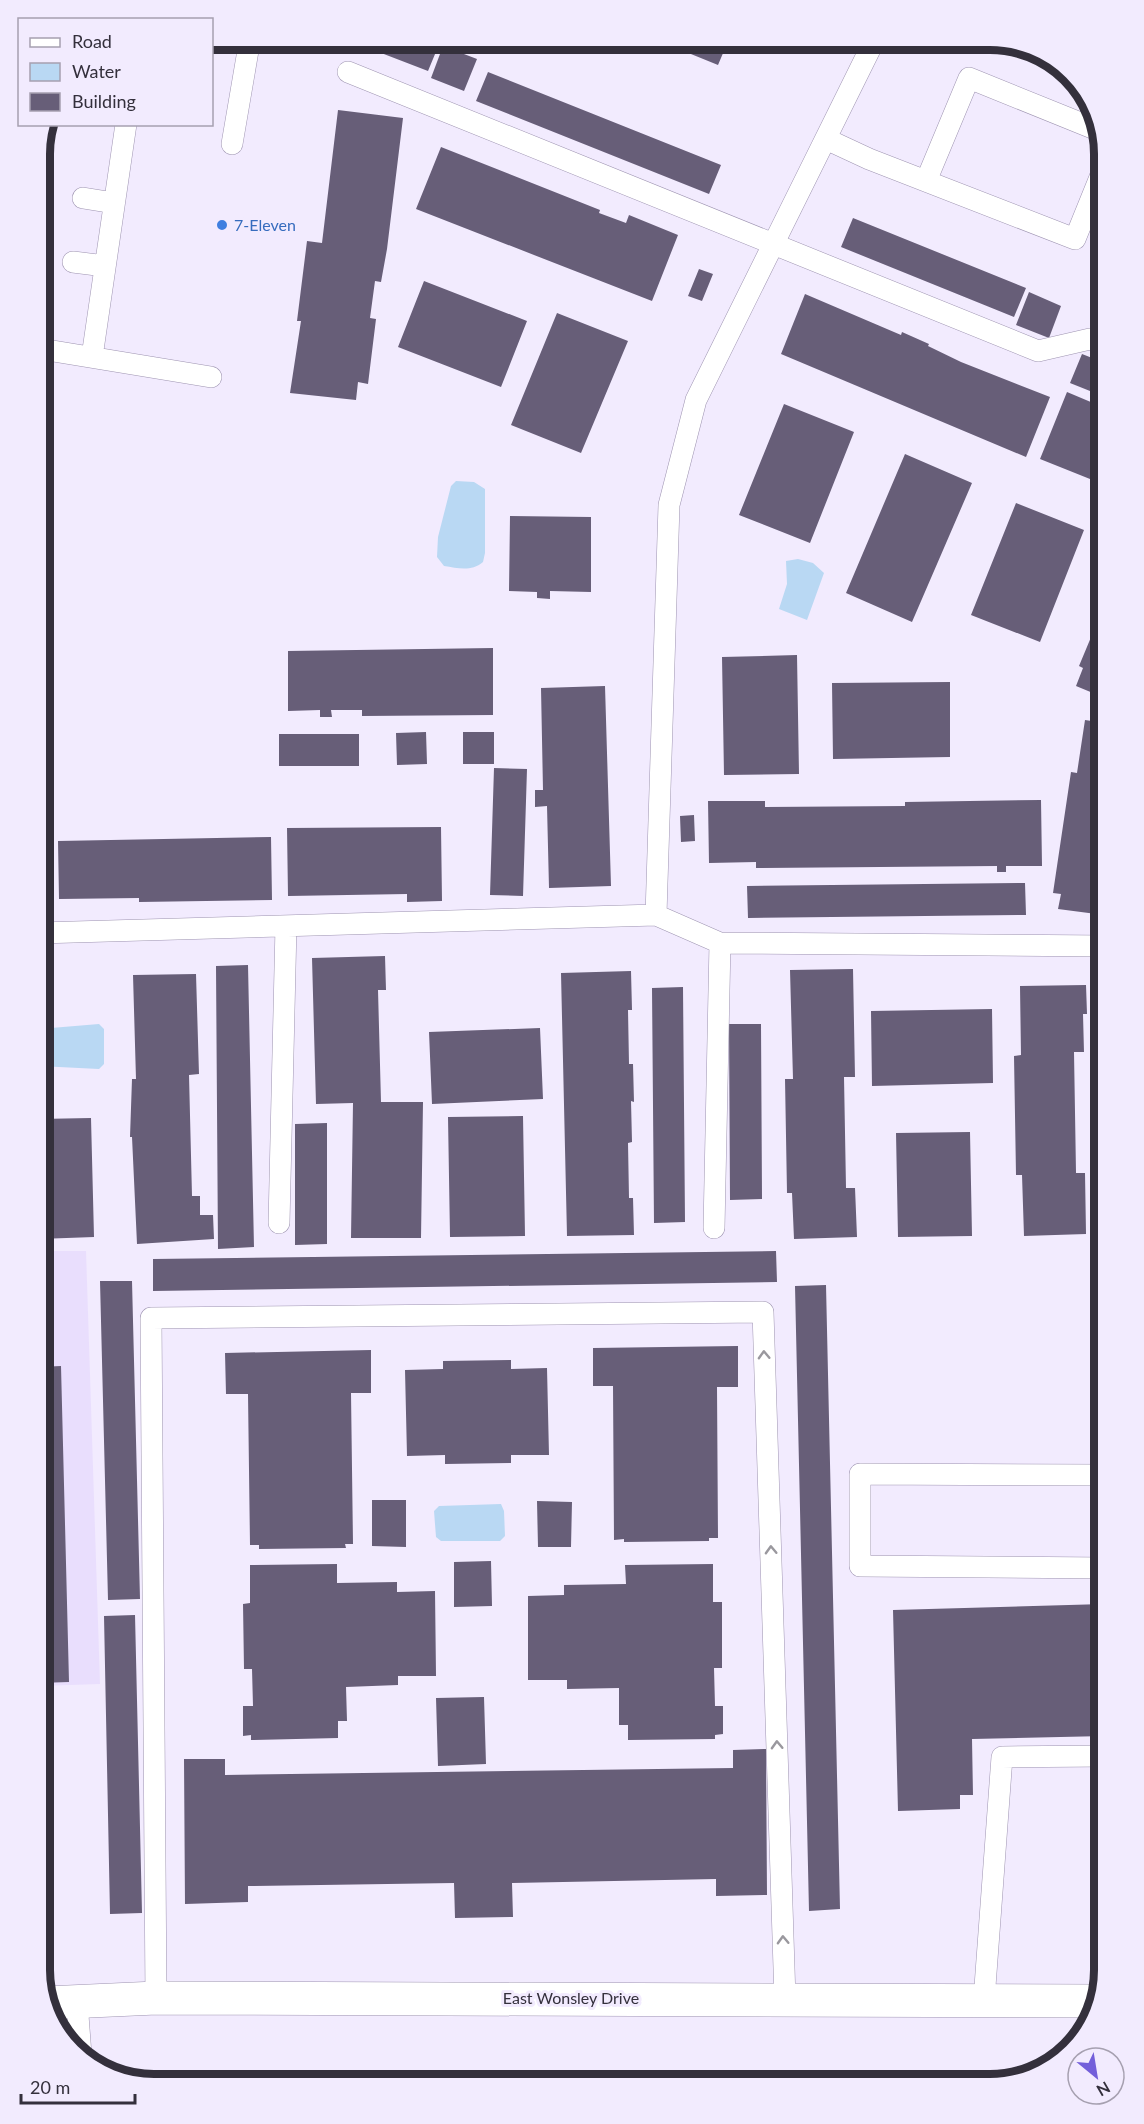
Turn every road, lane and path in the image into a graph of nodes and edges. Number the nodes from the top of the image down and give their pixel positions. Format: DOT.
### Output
graph roads {
  1 [pos="247,50"];
  2 [pos="870,50"];
  3 [pos="348,72"];
  4 [pos="126,126"];
  5 [pos="1090,127"];
  6 [pos="826,138"];
  7 [pos="232,144"];
  8 [pos="926,181"];
  9 [pos="1094,192"];
  10 [pos="83,198"];
  11 [pos="114,202"];
  12 [pos="774,243"];
  13 [pos="74,262"];
  14 [pos="105,266"];
  15 [pos="1094,340"];
  16 [pos="50,350"];
  17 [pos="92,357"];
  18 [pos="211,377"];
  19 [pos="656,915"];
  20 [pos="286,926"];
  21 [pos="50,933"];
  22 [pos="720,943"];
  23 [pos="1094,946"];
  24 [pos="279,1223"];
  25 [pos="714,1228"];
  26 [pos="1094,1475"];
  27 [pos="1094,1569"];
  28 [pos="1094,1756"];
  29 [pos="156,1998"];
  30 [pos="785,1999"];
  31 [pos="984,2000"];
  32 [pos="1090,2001"];
  33 [pos="61,2003"];
  34 [pos="74,2038"];
  1 -- 7 [label="lane"];
  2 -- 6 [label="lane"];
  3 -- 12 [label="lane"];
  4 -- 11 [label="lane"];
  5 -- 8 [label="lane"];
  6 -- 8 [label="lane"];
  6 -- 12 [label="lane"];
  8 -- 9 [label="lane"];
  10 -- 11 [label="lane"];
  11 -- 14 [label="lane"];
  12 -- 15 [label="lane"];
  12 -- 19 [label="lane"];
  13 -- 14 [label="lane"];
  14 -- 17 [label="lane"];
  16 -- 17 [label="lane"];
  17 -- 18 [label="lane"];
  19 -- 20 [label="lane"];
  19 -- 22 [label="lane"];
  20 -- 21 [label="lane"];
  20 -- 24 [label="lane"];
  22 -- 23 [label="lane"];
  22 -- 25 [label="lane"];
  26 -- 27 [label="lane"];
  28 -- 31 [label="lane"];
  29 -- 30 [label="street, East Wonsley Drive"];
  30 -- 29 [label="lane, one-way"];
  29 -- 33 [label="street, East Wonsley Drive"];
  30 -- 31 [label="street, East Wonsley Drive"];
  31 -- 32 [label="street, East Wonsley Drive"];
  33 -- 34 [label="lane"];
}
